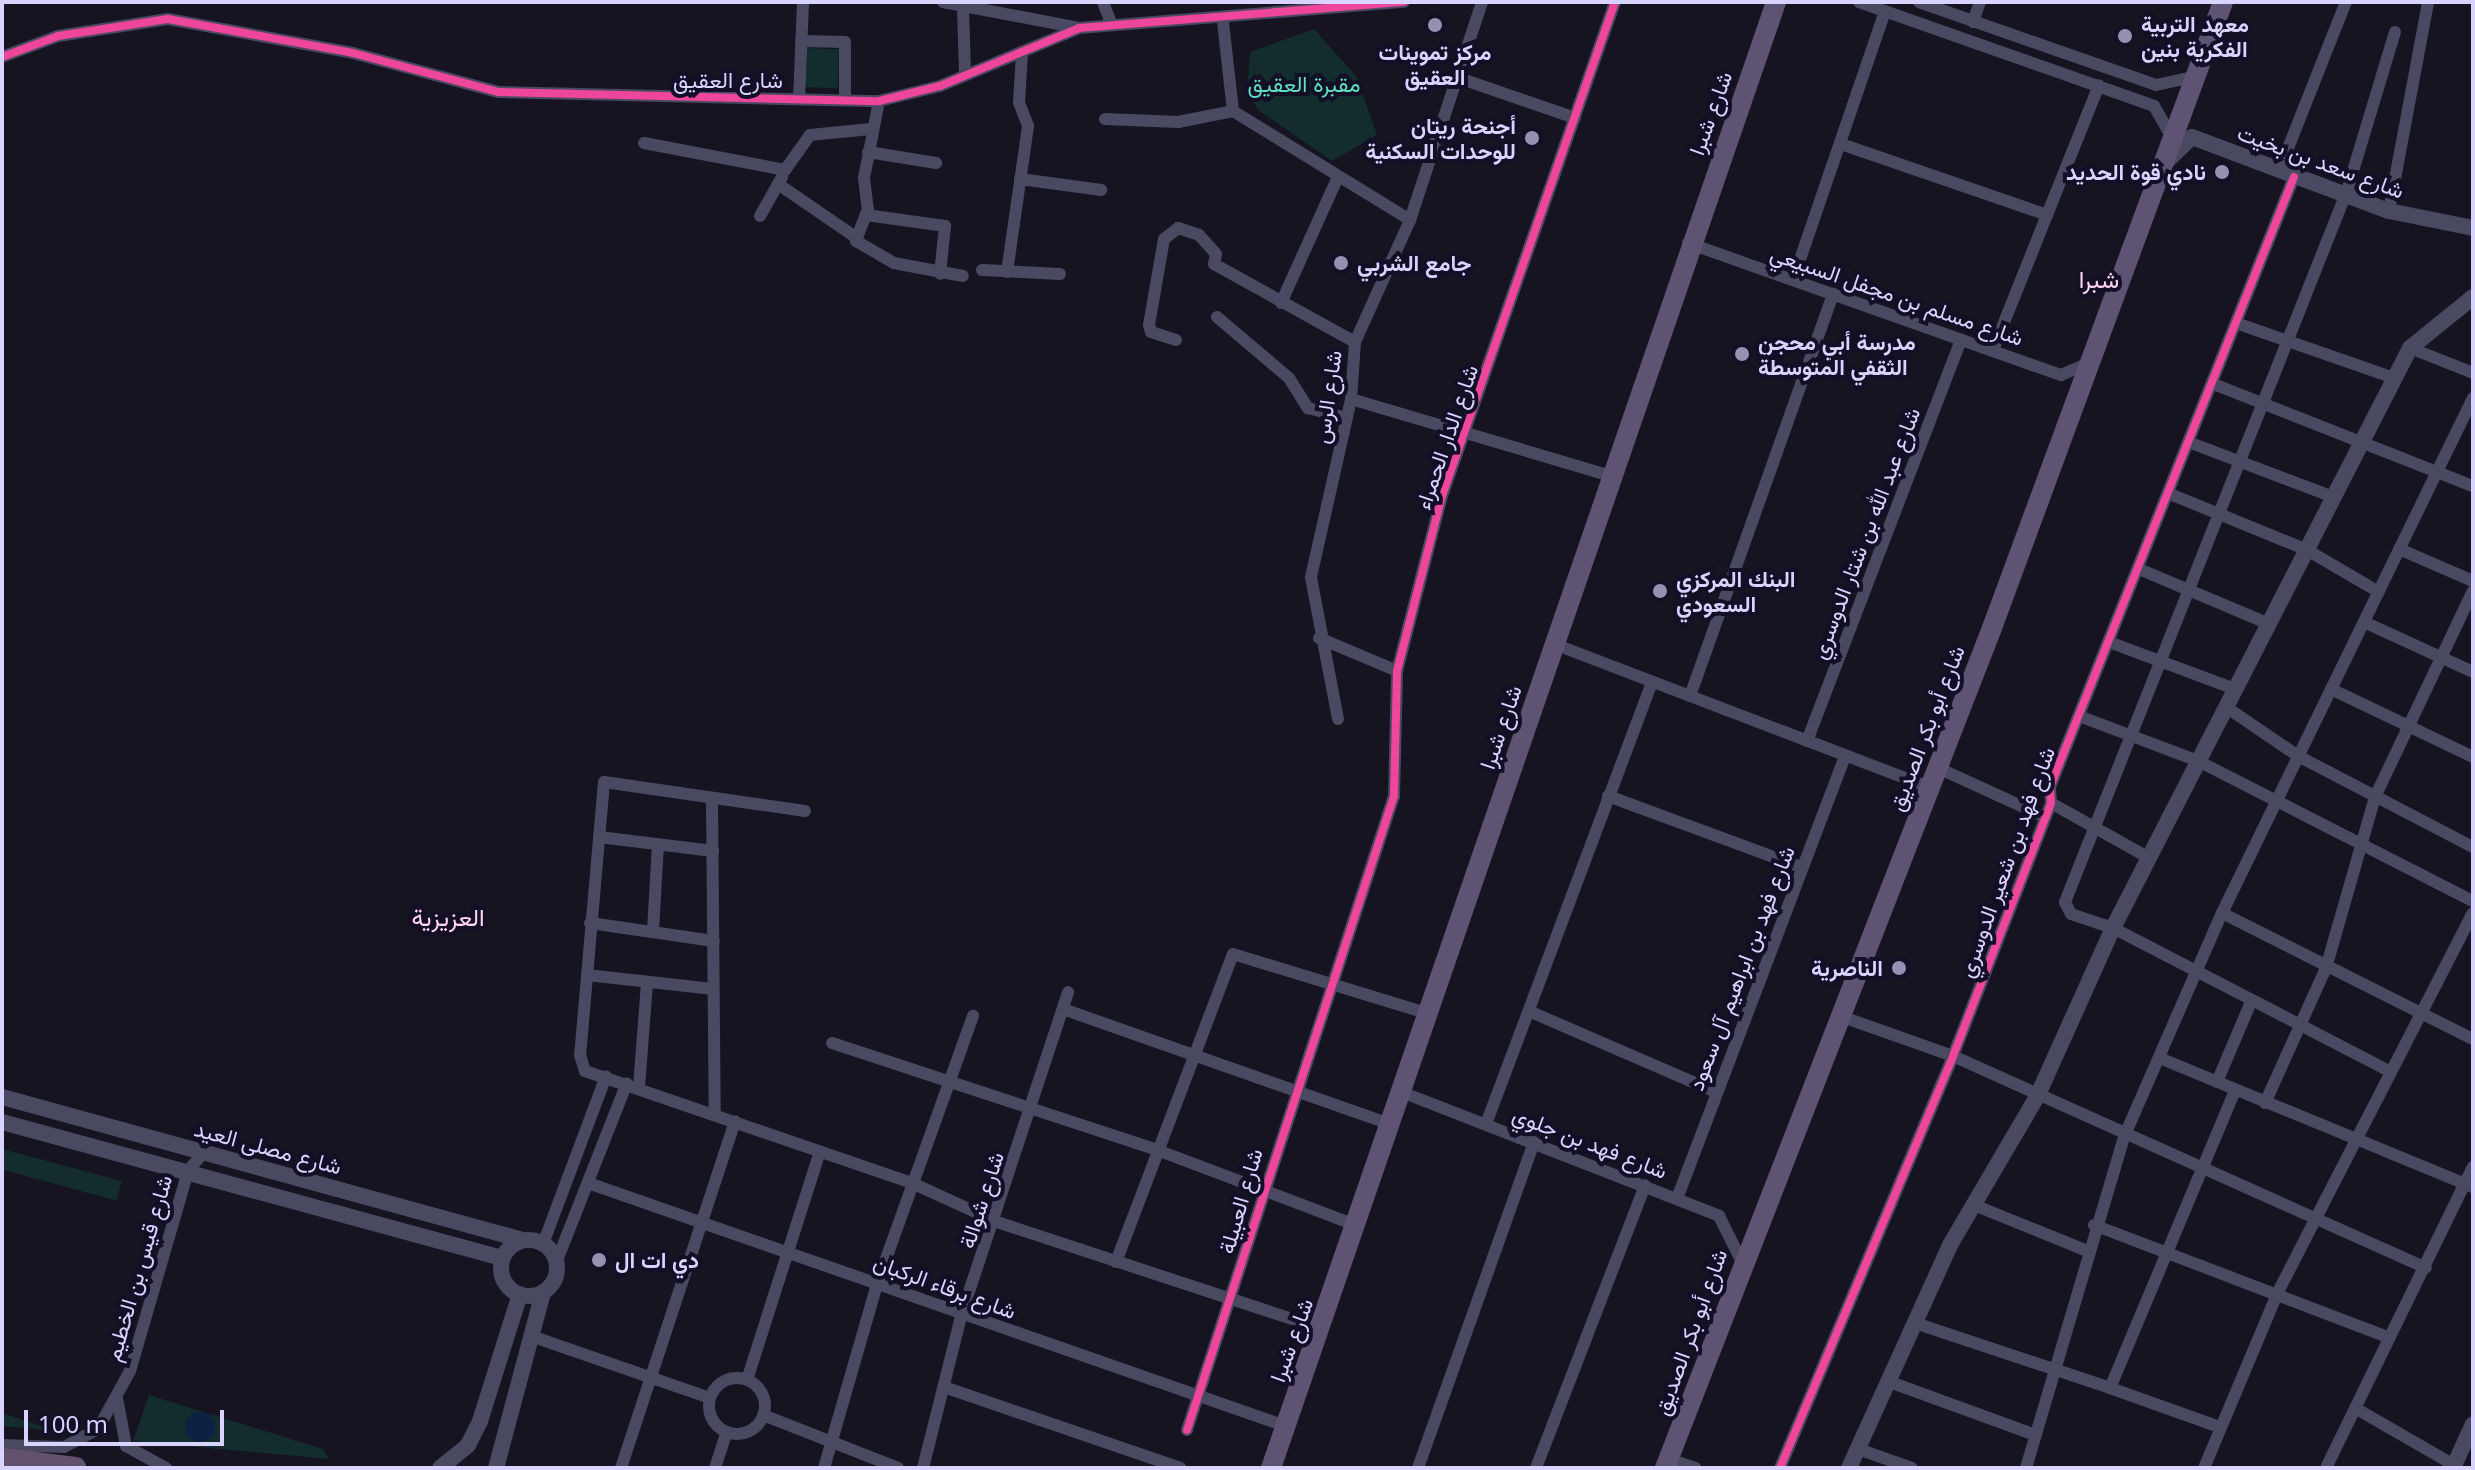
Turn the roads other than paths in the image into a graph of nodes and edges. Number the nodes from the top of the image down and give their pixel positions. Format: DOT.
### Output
graph roads {
  1 [pos="803,2"];
  2 [pos="1103,2"];
  3 [pos="1275,2"];
  4 [pos="1404,2"];
  5 [pos="1482,2"];
  6 [pos="1615,2"];
  7 [pos="1776,2"];
  8 [pos="1859,2"];
  9 [pos="1919,2"];
  10 [pos="1980,2"];
  11 [pos="2223,2"];
  12 [pos="2346,2"];
  13 [pos="2428,2"];
  14 [pos="944,3"];
  15 [pos="963,7"];
  16 [pos="1885,12"];
  17 [pos="1280,15"];
  18 [pos="1223,22"];
  19 [pos="1973,22"];
  20 [pos="1111,23"];
  21 [pos="1079,28"];
  22 [pos="2395,32"];
  23 [pos="801,41"];
  24 [pos="1022,53"];
  25 [pos="2,57"];
  26 [pos="965,74"];
  27 [pos="1456,77"];
  28 [pos="2195,77"];
  29 [pos="2099,85"];
  30 [pos="845,98"];
  31 [pos="799,99"];
  32 [pos="879,101"];
  33 [pos="1233,111"];
  34 [pos="1575,118"];
  35 [pos="1105,119"];
  36 [pos="871,129"];
  37 [pos="2174,141"];
  38 [pos="644,143"];
  39 [pos="1841,144"];
  40 [pos="868,152"];
  41 [pos="2166,162"];
  42 [pos="936,163"];
  43 [pos="785,170"];
  44 [pos="2287,174"];
  45 [pos="1338,177"];
  46 [pos="1020,179"];
  47 [pos="778,184"];
  48 [pos="1101,190"];
  49 [pos="2347,191"];
  50 [pos="2389,211"];
  51 [pos="866,215"];
  52 [pos="2047,215"];
  53 [pos="760,216"];
  54 [pos="1410,220"];
  55 [pos="2473,228"];
  56 [pos="857,238"];
  57 [pos="1688,243"];
  58 [pos="982,270"];
  59 [pos="1007,272"];
  60 [pos="940,274"];
  61 [pos="1060,274"];
  62 [pos="963,276"];
  63 [pos="1793,280"];
  64 [pos="1833,294"];
  65 [pos="2473,297"];
  66 [pos="1281,303"];
  67 [pos="1217,317"];
  68 [pos="2236,323"];
  69 [pos="1961,339"];
  70 [pos="1176,340"];
  71 [pos="2287,341"];
  72 [pos="1355,342"];
  73 [pos="2410,348"];
  74 [pos="1993,350"];
  75 [pos="2092,362"];
  76 [pos="2473,373"];
  77 [pos="2394,378"];
  78 [pos="2216,385"];
  79 [pos="2473,398"];
  80 [pos="1351,399"];
  81 [pos="2263,407"];
  82 [pos="1347,418"];
  83 [pos="1467,429"];
  84 [pos="2191,443"];
  85 [pos="2362,444"];
  86 [pos="2239,462"];
  87 [pos="2438,472"];
  88 [pos="1611,476"];
  89 [pos="2473,486"];
  90 [pos="2170,494"];
  91 [pos="2333,497"];
  92 [pos="2218,516"];
  93 [pos="2399,549"];
  94 [pos="2307,550"];
  95 [pos="2139,569"];
  96 [pos="2473,581"];
  97 [pos="2188,591"];
  98 [pos="2473,591"];
  99 [pos="2379,592"];
  100 [pos="2364,622"];
  101 [pos="2269,624"];
  102 [pos="1319,638"];
  103 [pos="2109,642"];
  104 [pos="1554,644"];
  105 [pos="2440,657"];
  106 [pos="2159,662"];
  107 [pos="1397,671"];
  108 [pos="2473,672"];
  109 [pos="1652,682"];
  110 [pos="2235,689"];
  111 [pos="2331,689"];
  112 [pos="1690,696"];
  113 [pos="2226,707"];
  114 [pos="2079,716"];
  115 [pos="1338,719"];
  116 [pos="2407,726"];
  117 [pos="2131,733"];
  118 [pos="1807,741"];
  119 [pos="1845,756"];
  120 [pos="2298,756"];
  121 [pos="2473,757"];
  122 [pos="2198,761"];
  123 [pos="1936,767"];
  124 [pos="1928,787"];
  125 [pos="1608,796"];
  126 [pos="2375,797"];
  127 [pos="2278,799"];
  128 [pos="712,801"];
  129 [pos="2051,803"];
  130 [pos="805,811"];
  131 [pos="2045,817"];
  132 [pos="2092,832"];
  133 [pos="599,837"];
  134 [pos="2359,841"];
  135 [pos="658,845"];
  136 [pos="2473,847"];
  137 [pos="713,851"];
  138 [pos="2149,858"];
  139 [pos="1801,867"];
  140 [pos="2473,901"];
  141 [pos="2222,913"];
  142 [pos="2473,913"];
  143 [pos="590,923"];
  144 [pos="2113,928"];
  145 [pos="653,931"];
  146 [pos="714,941"];
  147 [pos="2326,968"];
  148 [pos="587,975"];
  149 [pos="2198,978"];
  150 [pos="647,984"];
  151 [pos="1335,986"];
  152 [pos="713,989"];
  153 [pos="1068,992"];
  154 [pos="2251,1002"];
  155 [pos="1063,1009"];
  156 [pos="1531,1012"];
  157 [pos="1426,1013"];
  158 [pos="2421,1015"];
  159 [pos="973,1016"];
  160 [pos="1843,1017"];
  161 [pos="2300,1026"];
  162 [pos="2473,1039"];
  163 [pos="832,1043"];
  164 [pos="1193,1055"];
  165 [pos="1953,1056"];
  166 [pos="2162,1059"];
  167 [pos="2391,1072"];
  168 [pos="606,1076"];
  169 [pos="946,1081"];
  170 [pos="2217,1082"];
  171 [pos="633,1085"];
  172 [pos="2235,1090"];
  173 [pos="1399,1091"];
  174 [pos="1716,1092"];
  175 [pos="1292,1094"];
  176 [pos="2,1097"];
  177 [pos="2037,1097"];
  178 [pos="2265,1103"];
  179 [pos="1030,1108"];
  180 [pos="715,1114"];
  181 [pos="735,1121"];
  182 [pos="2,1122"];
  183 [pos="1389,1124"];
  184 [pos="1486,1124"];
  185 [pos="2124,1137"];
  186 [pos="2356,1141"];
  187 [pos="1534,1142"];
  188 [pos="1157,1150"];
  189 [pos="820,1151"];
  190 [pos="204,1152"];
  191 [pos="2202,1167"];
  192 [pos="2473,1167"];
  193 [pos="188,1171"];
  194 [pos="912,1183"];
  195 [pos="591,1184"];
  196 [pos="1645,1185"];
  197 [pos="2468,1185"];
  198 [pos="1260,1190"];
  199 [pos="1678,1196"];
  200 [pos="1974,1205"];
  201 [pos="2316,1218"];
  202 [pos="700,1221"];
  203 [pos="997,1222"];
  204 [pos="1356,1225"];
  205 [pos="2094,1225"];
  206 [pos="523,1240"];
  207 [pos="543,1244"];
  208 [pos="2085,1250"];
  209 [pos="2167,1250"];
  210 [pos="787,1252"];
  211 [pos="502,1258"];
  212 [pos="1741,1260"];
  213 [pos="1116,1262"];
  214 [pos="556,1263"];
  215 [pos="2426,1268"];
  216 [pos="877,1284"];
  217 [pos="543,1292"];
  218 [pos="2278,1292"];
  219 [pos="520,1294"];
  220 [pos="1230,1302"];
  221 [pos="962,1313"];
  222 [pos="1915,1323"];
  223 [pos="1322,1329"];
  224 [pos="531,1336"];
  225 [pos="2384,1336"];
  226 [pos="2053,1369"];
  227 [pos="652,1376"];
  228 [pos="747,1380"];
  229 [pos="1887,1381"];
  230 [pos="944,1387"];
  231 [pos="2110,1388"];
  232 [pos="117,1398"];
  233 [pos="710,1398"];
  234 [pos="1199,1399"];
  235 [pos="2355,1408"];
  236 [pos="763,1415"];
  237 [pos="2473,1424"];
  238 [pos="1285,1426"];
  239 [pos="2217,1426"];
  240 [pos="1187,1430"];
  241 [pos="727,1432"];
  242 [pos="2035,1435"];
  243 [pos="833,1440"];
  244 [pos="2,1445"];
  245 [pos="1858,1449"];
  246 [pos="2,1459"];
  247 [pos="1667,1464"];
  248 [pos="2453,1467"];
  249 [pos="75,1468"];
  250 [pos="166,1468"];
  251 [pos="440,1468"];
  252 [pos="496,1468"];
  253 [pos="621,1468"];
  254 [pos="715,1468"];
  255 [pos="824,1468"];
  256 [pos="898,1468"];
  257 [pos="923,1468"];
  258 [pos="1181,1468"];
  259 [pos="1271,1468"];
  260 [pos="1418,1468"];
  261 [pos="1536,1468"];
  262 [pos="1696,1468"];
  263 [pos="1780,1468"];
  264 [pos="1849,1468"];
  265 [pos="1912,1468"];
  266 [pos="2026,1468"];
  267 [pos="2204,1468"];
  268 [pos="2326,1468"];
  1 -- 23 [label="street"];
  2 -- 20 [label="street"];
  3 -- 17 [label="street"];
  4 -- 17 [label="street, شارع العقيق"];
  5 -- 27 [label="street, شارع الرس"];
  6 -- 34 [label="street, شارع الدار الحمراء"];
  7 -- 57 [label="main road, شارع شبرا"];
  8 -- 16 [label="street"];
  9 -- 19 [label="street"];
  10 -- 19 [label="street"];
  11 -- 28 [label="main road, شارع أبو بكر الصديق"];
  12 -- 44 [label="street, شارع فهد بن شعير الدوسري"];
  13 -- 50 [label="street"];
  14 -- 15 [label="street"];
  15 -- 21 [label="street"];
  15 -- 26 [label="street"];
  16 -- 29 [label="street"];
  16 -- 39 [label="street"];
  17 -- 18 [label="street, شارع العقيق"];
  18 -- 20 [label="street, شارع العقيق"];
  18 -- 33 [label="street"];
  19 -- 28 [label="street"];
  20 -- 21 [label="street, شارع العقيق"];
  21 -- 24 [label="street, شارع العقيق"];
  22 -- 49 [label="street"];
  23 -- 30 [label="street"];
  23 -- 31 [label="street"];
  24 -- 26 [label="street, شارع العقيق"];
  24 -- 46 [label="street"];
  25 -- 31 [label="street, شارع العقيق"];
  26 -- 32 [label="street, شارع العقيق"];
  27 -- 34 [label="street"];
  27 -- 54 [label="street, شارع الرس"];
  28 -- 37 [label="main road, شارع أبو بكر الصديق"];
  29 -- 37 [label="street"];
  29 -- 52 [label="street"];
  30 -- 31 [label="street, شارع العقيق"];
  30 -- 32 [label="street, شارع العقيق"];
  32 -- 36 [label="street"];
  33 -- 35 [label="street"];
  33 -- 45 [label="street"];
  34 -- 83 [label="street, شارع الدار الحمراء"];
  36 -- 40 [label="street"];
  36 -- 43 [label="street"];
  37 -- 41 [label="main road, شارع أبو بكر الصديق"];
  38 -- 43 [label="street"];
  39 -- 52 [label="street"];
  39 -- 63 [label="street"];
  40 -- 42 [label="street"];
  40 -- 51 [label="street"];
  41 -- 44 [label="street, شارع سعد بن بخيت"];
  41 -- 75 [label="main road, شارع أبو بكر الصديق"];
  43 -- 47 [label="street"];
  44 -- 49 [label="street, شارع سعد بن بخيت"];
  44 -- 68 [label="street, شارع فهد بن شعير الدوسري"];
  45 -- 54 [label="street"];
  45 -- 66 [label="street"];
  46 -- 48 [label="street"];
  46 -- 59 [label="street"];
  47 -- 53 [label="street"];
  47 -- 56 [label="street"];
  49 -- 50 [label="street, شارع سعد بن بخيت"];
  49 -- 71 [label="street"];
  50 -- 55 [label="street, شارع سعد بن بخيت"];
  51 -- 56 [label="street"];
  51 -- 60 [label="street"];
  52 -- 74 [label="street"];
  54 -- 72 [label="street, شارع الرس"];
  56 -- 60 [label="street"];
  57 -- 63 [label="street, شارع مسلم بن مجفل السبيعي"];
  57 -- 88 [label="main road, شارع شبرا"];
  58 -- 59 [label="street"];
  59 -- 61 [label="street"];
  60 -- 62 [label="street"];
  63 -- 64 [label="street, شارع مسلم بن مجفل السبيعي"];
  64 -- 69 [label="street, شارع مسلم بن مجفل السبيعي"];
  64 -- 112 [label="street"];
  65 -- 73 [label="street"];
  66 -- 70 [label="street"];
  66 -- 72 [label="street"];
  67 -- 82 [label="street"];
  68 -- 71 [label="street"];
  68 -- 78 [label="street, شارع فهد بن شعير الدوسري"];
  69 -- 74 [label="street, شارع مسلم بن مجفل السبيعي"];
  69 -- 118 [label="street, شارع عبد الله بن شتار الدوسري"];
  71 -- 77 [label="street"];
  71 -- 81 [label="street"];
  72 -- 80 [label="street, شارع الرس"];
  73 -- 76 [label="street"];
  73 -- 77 [label="street"];
  74 -- 75 [label="street, شارع مسلم بن مجفل السبيعي"];
  75 -- 123 [label="main road, شارع أبو بكر الصديق"];
  77 -- 85 [label="street"];
  78 -- 81 [label="street"];
  78 -- 84 [label="street, شارع فهد بن شعير الدوسري"];
  79 -- 87 [label="street"];
  80 -- 82 [label="street, شارع الرس"];
  80 -- 83 [label="street"];
  81 -- 85 [label="street"];
  81 -- 86 [label="street"];
  82 -- 102 [label="street, شارع الرس"];
  83 -- 88 [label="street"];
  83 -- 107 [label="street, شارع الدار الحمراء"];
  84 -- 86 [label="street"];
  84 -- 90 [label="street, شارع فهد بن شعير الدوسري"];
  85 -- 87 [label="street"];
  85 -- 91 [label="street"];
  86 -- 91 [label="street"];
  86 -- 92 [label="street"];
  87 -- 89 [label="street"];
  87 -- 93 [label="street"];
  88 -- 104 [label="main road, شارع شبرا"];
  90 -- 92 [label="street"];
  90 -- 95 [label="street, شارع فهد بن شعير الدوسري"];
  91 -- 94 [label="street"];
  92 -- 94 [label="street"];
  92 -- 97 [label="street"];
  93 -- 96 [label="street"];
  93 -- 99 [label="street"];
  94 -- 99 [label="street"];
  94 -- 101 [label="street"];
  95 -- 97 [label="street"];
  95 -- 103 [label="street, شارع فهد بن شعير الدوسري"];
  97 -- 101 [label="street"];
  97 -- 106 [label="street"];
  98 -- 105 [label="street"];
  99 -- 100 [label="street"];
  100 -- 105 [label="street"];
  100 -- 111 [label="street"];
  101 -- 110 [label="street"];
  102 -- 107 [label="street"];
  102 -- 115 [label="street, شارع الرس"];
  103 -- 106 [label="street"];
  103 -- 114 [label="street, شارع فهد بن شعير الدوسري"];
  104 -- 109 [label="street"];
  104 -- 157 [label="main road, شارع شبرا"];
  105 -- 108 [label="street"];
  105 -- 116 [label="street"];
  106 -- 110 [label="street"];
  106 -- 117 [label="street"];
  107 -- 151 [label="street, شارع الدار الحمراء"];
  109 -- 112 [label="street"];
  109 -- 125 [label="street"];
  110 -- 113 [label="street"];
  111 -- 116 [label="street"];
  111 -- 120 [label="street"];
  112 -- 118 [label="street"];
  113 -- 120 [label="street"];
  113 -- 122 [label="street"];
  114 -- 117 [label="street"];
  114 -- 129 [label="street, شارع فهد بن شعير الدوسري"];
  116 -- 121 [label="street"];
  116 -- 126 [label="street"];
  117 -- 122 [label="street"];
  117 -- 132 [label="street"];
  118 -- 119 [label="street"];
  119 -- 124 [label="street"];
  119 -- 139 [label="street, شارع فهد بن ابراهيم آل سعود"];
  120 -- 126 [label="street"];
  120 -- 127 [label="street"];
  122 -- 127 [label="street"];
  122 -- 138 [label="street"];
  123 -- 124 [label="main road, شارع أبو بكر الصديق"];
  123 -- 131 [label="street"];
  124 -- 160 [label="main road, شارع أبو بكر الصديق"];
  125 -- 139 [label="street"];
  125 -- 156 [label="street"];
  126 -- 134 [label="street"];
  126 -- 136 [label="street"];
  127 -- 134 [label="street"];
  127 -- 141 [label="street"];
  128 -- 130 [label="street"];
  128 -- 133 [label="street"];
  128 -- 137 [label="street"];
  129 -- 131 [label="street, شارع فهد بن شعير الدوسري"];
  129 -- 132 [label="street"];
  131 -- 165 [label="street, شارع فهد بن شعير الدوسري"];
  132 -- 138 [label="street"];
  132 -- 144 [label="street"];
  133 -- 135 [label="street"];
  133 -- 143 [label="street"];
  134 -- 140 [label="street"];
  134 -- 147 [label="street"];
  135 -- 137 [label="street"];
  135 -- 145 [label="street"];
  137 -- 146 [label="street"];
  138 -- 144 [label="street"];
  139 -- 174 [label="street, شارع فهد بن ابراهيم آل سعود"];
  141 -- 147 [label="street"];
  141 -- 149 [label="street"];
  142 -- 158 [label="street"];
  143 -- 145 [label="street"];
  143 -- 148 [label="street"];
  144 -- 149 [label="street"];
  144 -- 177 [label="street"];
  145 -- 146 [label="street"];
  146 -- 152 [label="street"];
  147 -- 158 [label="street"];
  147 -- 161 [label="street"];
  148 -- 150 [label="street"];
  148 -- 168 [label="street"];
  149 -- 154 [label="street"];
  149 -- 166 [label="street"];
  150 -- 152 [label="street"];
  150 -- 171 [label="street"];
  151 -- 157 [label="street"];
  151 -- 164 [label="street"];
  151 -- 175 [label="street, شارع العبيلة"];
  152 -- 180 [label="street"];
  153 -- 155 [label="street, شارع شوالة"];
  154 -- 161 [label="street"];
  154 -- 170 [label="street"];
  155 -- 164 [label="street"];
  155 -- 179 [label="street, شارع شوالة"];
  156 -- 174 [label="street"];
  156 -- 184 [label="street"];
  157 -- 173 [label="main road, شارع شبرا"];
  158 -- 162 [label="street"];
  158 -- 167 [label="street"];
  159 -- 169 [label="street"];
  160 -- 165 [label="street"];
  160 -- 212 [label="main road, شارع أبو بكر الصديق"];
  161 -- 167 [label="street"];
  161 -- 178 [label="street"];
  163 -- 169 [label="street"];
  164 -- 175 [label="street"];
  164 -- 188 [label="street"];
  165 -- 177 [label="street"];
  165 -- 263 [label="street, شارع فهد بن شعير الدوسري"];
  166 -- 170 [label="street"];
  166 -- 185 [label="street"];
  167 -- 186 [label="street"];
  168 -- 171 [label="street"];
  168 -- 207 [label="street"];
  169 -- 179 [label="street"];
  169 -- 194 [label="street"];
  170 -- 172 [label="street"];
  171 -- 180 [label="street"];
  171 -- 195 [label="street"];
  172 -- 178 [label="street"];
  172 -- 191 [label="street"];
  173 -- 183 [label="main road, شارع شبرا"];
  173 -- 184 [label="street, شارع فهد بن جلوي"];
  174 -- 199 [label="street, شارع فهد بن ابراهيم آل سعود"];
  175 -- 183 [label="street"];
  175 -- 198 [label="street, شارع العبيلة"];
  176 -- 190 [label="street, شارع مصلى العيد"];
  177 -- 185 [label="street"];
  177 -- 200 [label="street"];
  178 -- 186 [label="street"];
  179 -- 188 [label="street"];
  179 -- 203 [label="street, شارع شوالة"];
  180 -- 181 [label="street"];
  181 -- 189 [label="street"];
  181 -- 202 [label="street"];
  182 -- 193 [label="street, شارع مصلى العيد"];
  183 -- 204 [label="main road, شارع شبرا"];
  184 -- 187 [label="street, شارع فهد بن جلوي"];
  185 -- 191 [label="street"];
  185 -- 205 [label="street"];
  186 -- 197 [label="street"];
  186 -- 201 [label="street"];
  187 -- 196 [label="street, شارع فهد بن جلوي"];
  187 -- 260 [label="street"];
  188 -- 198 [label="street"];
  188 -- 213 [label="street"];
  189 -- 194 [label="street"];
  189 -- 210 [label="street"];
  190 -- 193 [label="street, شارع قيس بن الخطيم"];
  190 -- 206 [label="street, شارع مصلى العيد"];
  191 -- 201 [label="street"];
  191 -- 209 [label="street"];
  192 -- 197 [label="street"];
  193 -- 211 [label="street, شارع مصلى العيد"];
  193 -- 232 [label="street, شارع قيس بن الخطيم"];
  194 -- 203 [label="street"];
  194 -- 216 [label="street"];
  195 -- 202 [label="street, شارع برقاء الركبان"];
  195 -- 214 [label="street"];
  196 -- 199 [label="street, شارع فهد بن جلوي"];
  196 -- 261 [label="street"];
  197 -- 215 [label="street"];
  198 -- 204 [label="street"];
  198 -- 220 [label="street, شارع العبيلة"];
  199 -- 212 [label="street, شارع فهد بن جلوي"];
  200 -- 208 [label="street"];
  200 -- 222 [label="street"];
  201 -- 215 [label="street"];
  201 -- 218 [label="street"];
  202 -- 210 [label="street, شارع برقاء الركبان"];
  202 -- 227 [label="street"];
  203 -- 213 [label="street"];
  203 -- 221 [label="street, شارع شوالة"];
  204 -- 223 [label="main road, شارع شبرا"];
  205 -- 208 [label="street"];
  205 -- 209 [label="street"];
  206 -- 207 [label="street"];
  206 -- 211 [label="street"];
  207 -- 214 [label="street"];
  208 -- 226 [label="street"];
  209 -- 218 [label="street"];
  209 -- 231 [label="street"];
  210 -- 216 [label="street, شارع برقاء الركبان"];
  210 -- 228 [label="street"];
  211 -- 219 [label="street"];
  212 -- 247 [label="main road, شارع أبو بكر الصديق"];
  213 -- 220 [label="street"];
  214 -- 217 [label="street"];
  215 -- 225 [label="street"];
  216 -- 221 [label="street, شارع برقاء الركبان"];
  216 -- 243 [label="street"];
  217 -- 219 [label="street"];
  217 -- 224 [label="street"];
  218 -- 225 [label="street"];
  218 -- 239 [label="street"];
  219 -- 251 [label="street"];
  220 -- 223 [label="street"];
  220 -- 234 [label="street, شارع العبيلة"];
  221 -- 230 [label="street, شارع شوالة"];
  221 -- 234 [label="street, شارع برقاء الركبان"];
  222 -- 226 [label="street"];
  222 -- 229 [label="street"];
  223 -- 238 [label="main road, شارع شبرا"];
  224 -- 227 [label="street"];
  224 -- 252 [label="street"];
  225 -- 235 [label="street"];
  226 -- 231 [label="street"];
  226 -- 242 [label="street"];
  227 -- 233 [label="street"];
  227 -- 253 [label="street"];
  228 -- 233 [label="street"];
  228 -- 236 [label="street"];
  229 -- 242 [label="street"];
  229 -- 245 [label="street"];
  230 -- 257 [label="street, شارع شوالة"];
  230 -- 258 [label="street"];
  231 -- 239 [label="street"];
  232 -- 244 [label="street, شارع قيس بن الخطيم"];
  232 -- 250 [label="street, شارع قيس بن الخطيم"];
  233 -- 241 [label="street"];
  234 -- 238 [label="street, شارع برقاء الركبان"];
  234 -- 240 [label="street, شارع العبيلة"];
  235 -- 248 [label="street"];
  235 -- 268 [label="street"];
  236 -- 241 [label="street"];
  236 -- 243 [label="street"];
  237 -- 248 [label="street"];
  238 -- 259 [label="main road, شارع شبرا"];
  239 -- 267 [label="street"];
  241 -- 254 [label="street"];
  242 -- 266 [label="street"];
  243 -- 255 [label="street"];
  243 -- 256 [label="street"];
  245 -- 264 [label="street"];
  245 -- 265 [label="street"];
  246 -- 249 [label="highway"];
  247 -- 262 [label="street"];
}
